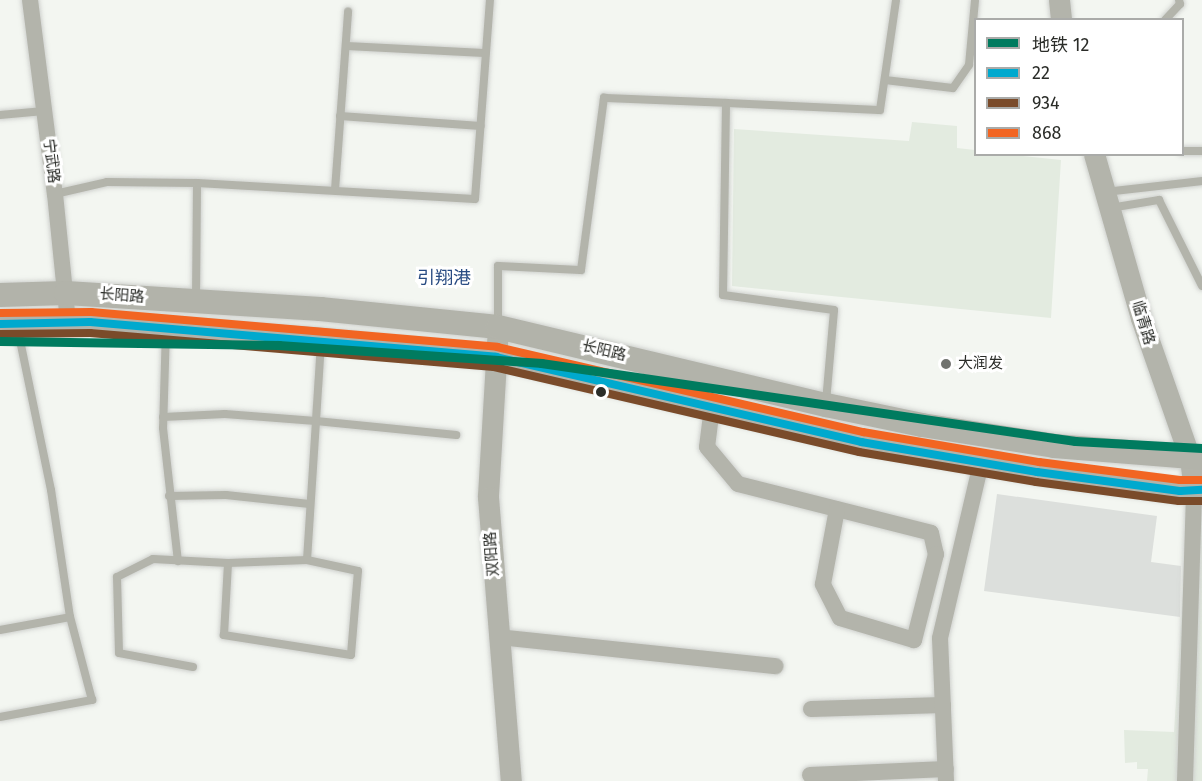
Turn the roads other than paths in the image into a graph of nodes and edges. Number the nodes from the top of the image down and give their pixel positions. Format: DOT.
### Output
graph roads {
  1 [pos="30,0"];
  2 [pos="490,0"];
  3 [pos="896,0"];
  4 [pos="975,0"];
  5 [pos="1059,0"];
  6 [pos="1179,0"];
  7 [pos="348,11"];
  8 [pos="1061,18"];
  9 [pos="1167,18"];
  10 [pos="346,46"];
  11 [pos="485,53"];
  12 [pos="885,80"];
  13 [pos="726,103"];
  14 [pos="44,111"];
  15 [pos="0,115"];
  16 [pos="340,116"];
  17 [pos="481,126"];
  18 [pos="1202,151"];
  19 [pos="1184,152"];
  20 [pos="1095,156"];
  21 [pos="1202,181"];
  22 [pos="197,183"];
  23 [pos="335,190"];
  24 [pos="55,194"];
  25 [pos="1107,200"];
  26 [pos="1202,286"];
  27 [pos="66,292"];
  28 [pos="0,295"];
  29 [pos="196,301"];
  30 [pos="68,322"];
  31 [pos="8,323"];
  32 [pos="498,327"];
  33 [pos="166,328"];
  34 [pos="322,340"];
  35 [pos="496,357"];
  36 [pos="826,405"];
  37 [pos="712,407"];
  38 [pos="163,417"];
  39 [pos="316,421"];
  40 [pos="456,435"];
  41 [pos="1196,458"];
  42 [pos="981,463"];
  43 [pos="1198,490"];
  44 [pos="169,496"];
  45 [pos="310,504"];
  46 [pos="837,509"];
  47 [pos="307,560"];
  48 [pos="178,561"];
  49 [pos="228,563"];
  50 [pos="70,617"];
  51 [pos="0,630"];
  52 [pos="498,637"];
  53 [pos="775,666"];
  54 [pos="193,667"];
  55 [pos="943,705"];
  56 [pos="811,709"];
  57 [pos="0,717"];
  58 [pos="810,775"];
  59 [pos="946,775"];
  60 [pos="511,781"];
  61 [pos="1185,781"];
  1 -- 14 [label="street, 宁武路"];
  2 -- 11 [label="lane"];
  3 -- 12 [label="lane"];
  4 -- 12 [label="lane"];
  5 -- 8 [label="street"];
  6 -- 9 [label="lane"];
  7 -- 10 [label="lane"];
  10 -- 11 [label="lane"];
  10 -- 16 [label="lane"];
  11 -- 17 [label="lane"];
  12 -- 13 [label="lane"];
  13 -- 32 [label="lane"];
  13 -- 36 [label="lane"];
  14 -- 15 [label="lane"];
  14 -- 24 [label="street, 宁武路"];
  16 -- 17 [label="lane"];
  16 -- 23 [label="lane"];
  17 -- 23 [label="lane"];
  18 -- 19 [label="lane"];
  20 -- 25 [label="street, 临青路"];
  21 -- 25 [label="lane"];
  22 -- 23 [label="lane"];
  22 -- 24 [label="lane"];
  22 -- 29 [label="lane"];
  24 -- 27 [label="street, 宁武路"];
  25 -- 26 [label="lane"];
  25 -- 41 [label="street, 临青路"];
  27 -- 28 [label="main road, 长阳路"];
  27 -- 29 [label="main road, 长阳路"];
  27 -- 30 [label="street, 宁武路"];
  29 -- 32 [label="main road, 长阳路"];
  30 -- 31 [label="main road, 长阳路"];
  30 -- 33 [label="main road, 长阳路"];
  31 -- 50 [label="lane"];
  32 -- 35 [label="street, 双阳路"];
  32 -- 36 [label="main road, 长阳路"];
  33 -- 34 [label="main road, 长阳路"];
  33 -- 38 [label="lane"];
  34 -- 35 [label="main road, 长阳路"];
  34 -- 39 [label="lane"];
  35 -- 37 [label="main road, 长阳路"];
  35 -- 52 [label="street, 双阳路"];
  36 -- 41 [label="main road, 长阳路"];
  37 -- 42 [label="main road, 长阳路"];
  37 -- 46 [label="street"];
  38 -- 39 [label="lane"];
  38 -- 44 [label="lane"];
  39 -- 40 [label="lane"];
  39 -- 45 [label="lane"];
  41 -- 43 [label="street, 临青路"];
  42 -- 43 [label="main road, 长阳路"];
  42 -- 55 [label="street"];
  43 -- 61 [label="street"];
  44 -- 45 [label="lane"];
  44 -- 48 [label="lane"];
  45 -- 47 [label="lane"];
  46 -- 46 [label="street"];
  47 -- 49 [label="lane"];
  47 -- 49 [label="lane"];
  48 -- 49 [label="lane"];
  48 -- 54 [label="lane"];
  50 -- 51 [label="lane"];
  50 -- 57 [label="lane"];
  52 -- 53 [label="street"];
  52 -- 60 [label="street, 双阳路"];
  55 -- 56 [label="street"];
  55 -- 59 [label="street"];
  58 -- 59 [label="street"];
}
